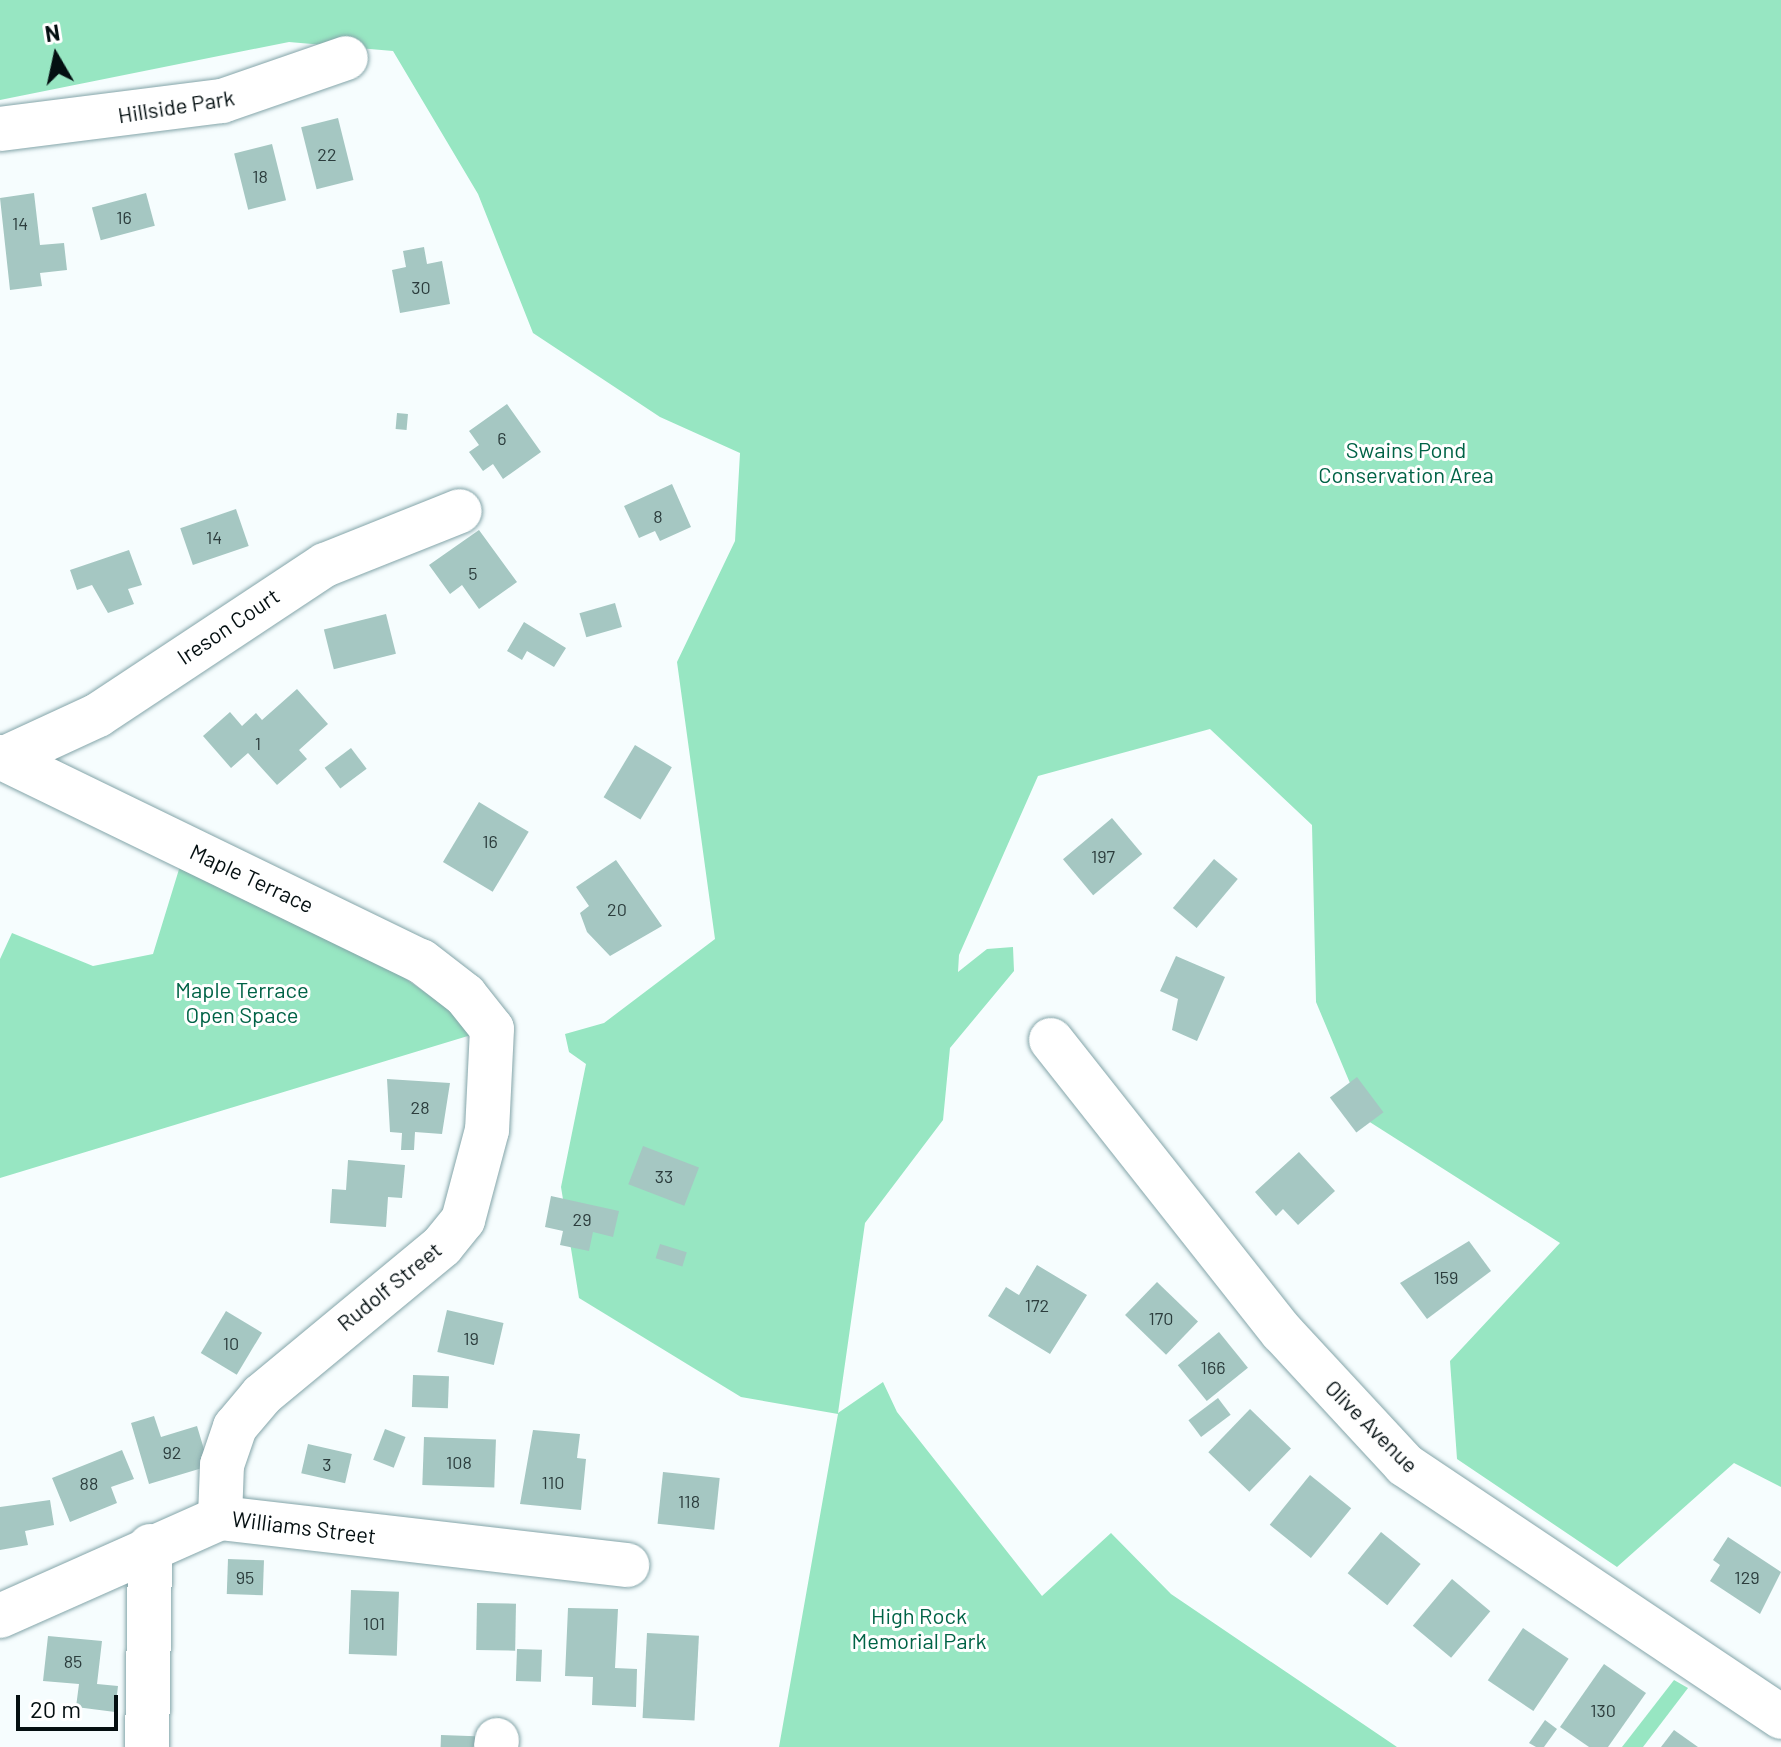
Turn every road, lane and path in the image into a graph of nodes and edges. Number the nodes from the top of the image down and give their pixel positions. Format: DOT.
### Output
graph roads {
  1 [pos="346,58"];
  2 [pos="0,129"];
  3 [pos="460,511"];
  4 [pos="3,758"];
  5 [pos="489,1022"];
  6 [pos="1051,1040"];
  7 [pos="220,1518"];
  8 [pos="150,1546"];
  9 [pos="627,1565"];
  10 [pos="0,1616"];
  11 [pos="1781,1717"];
  12 [pos="147,1747"];
  1 -- 2 [label="street, Hillside Park"];
  3 -- 4 [label="street, Ireson Court"];
  4 -- 5 [label="street, Maple Terrace"];
  5 -- 7 [label="street, Rudolf Street"];
  6 -- 11 [label="street, Olive Avenue"];
  7 -- 8 [label="street, Williams Street"];
  7 -- 9 [label="street, Williams Street"];
  8 -- 10 [label="street, Williams Street"];
  8 -- 12 [label="street"];
}
